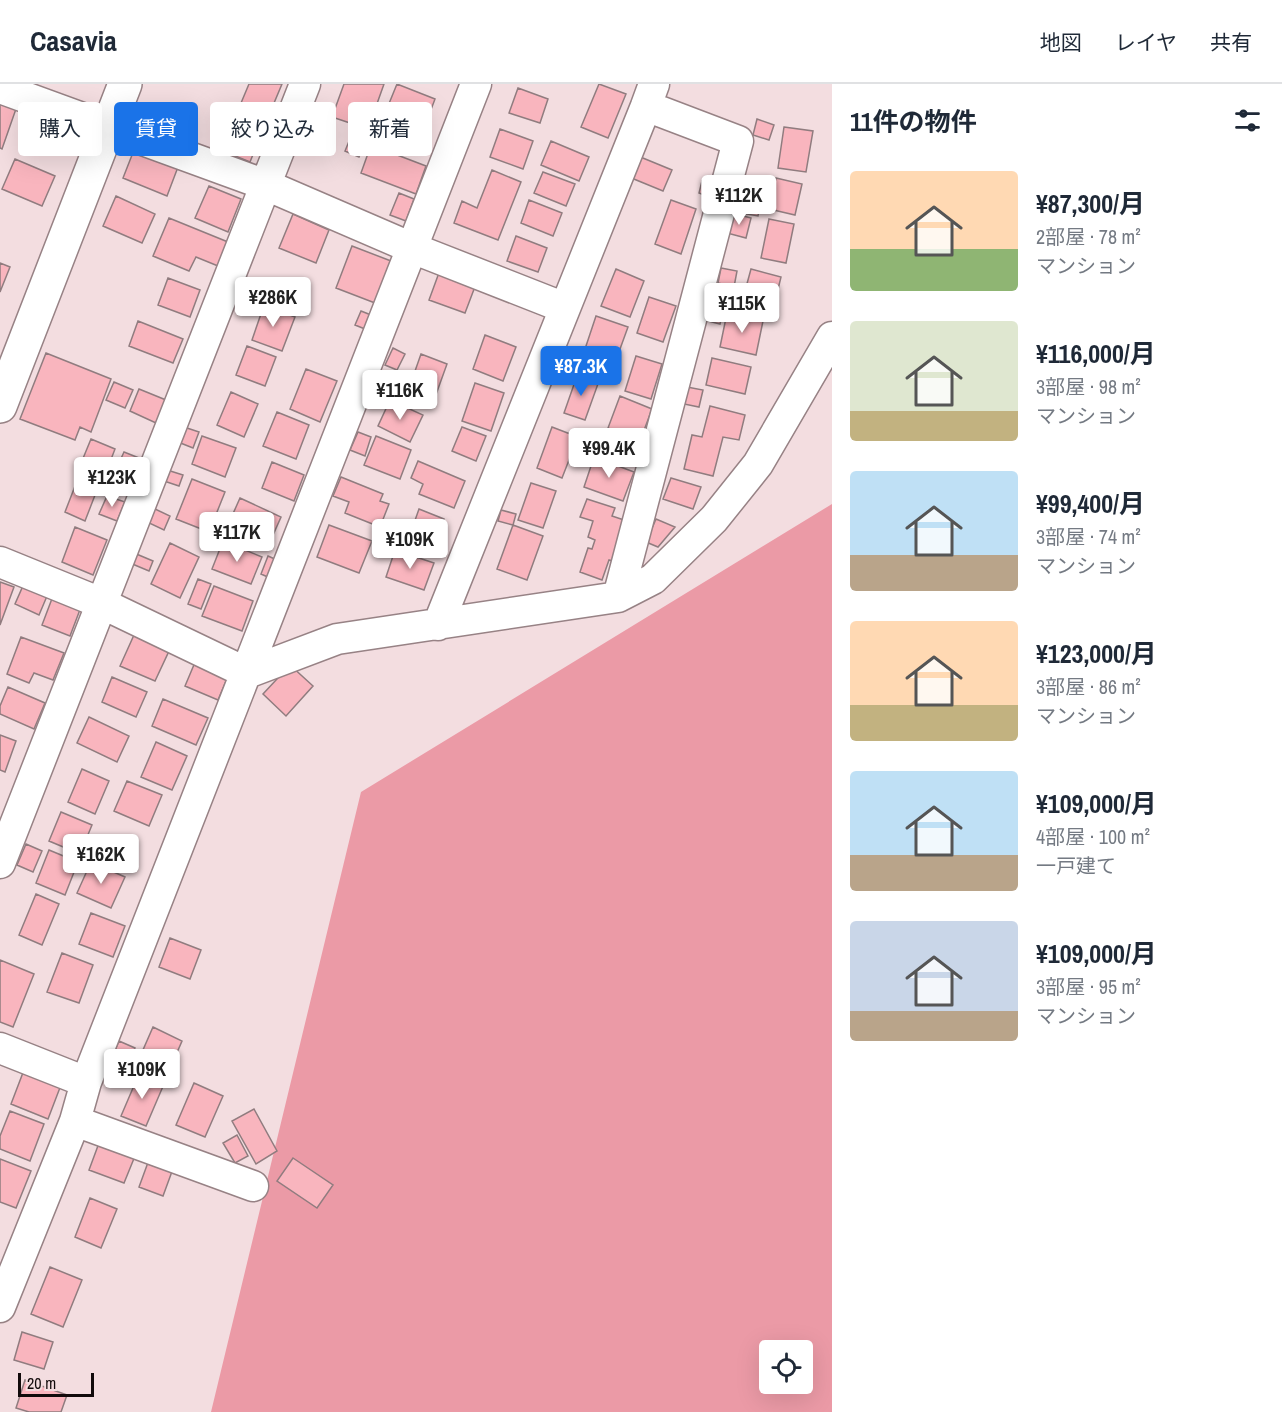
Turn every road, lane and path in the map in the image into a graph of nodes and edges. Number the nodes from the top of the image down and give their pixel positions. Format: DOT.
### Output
graph roads {
  1 [pos="125,84"];
  2 [pos="305,84"];
  3 [pos="476,84"];
  4 [pos="0,88"];
  5 [pos="650,95"];
  6 [pos="108,129"];
  7 [pos="266,185"];
  8 [pos="412,248"];
  9 [pos="565,308"];
  10 [pos="832,337"];
  11 [pos="0,406"];
  12 [pos="0,562"];
  13 [pos="618,597"];
  14 [pos="101,603"];
  15 [pos="438,625"];
  16 [pos="247,673"];
  17 [pos="0,863"];
  18 [pos="0,1048"];
  19 [pos="87,1082"];
  20 [pos="75,1121"];
  21 [pos="253,1186"];
  22 [pos="0,1307"];
  1 -- 6 [label="street"];
  2 -- 7 [label="street"];
  3 -- 8 [label="street"];
  4 -- 6 [label="street"];
  5 -- 9 [label="street"];
  5 -- 13 [label="street"];
  6 -- 7 [label="street"];
  6 -- 11 [label="street"];
  7 -- 8 [label="street"];
  7 -- 14 [label="street"];
  8 -- 9 [label="street"];
  8 -- 16 [label="street"];
  9 -- 15 [label="street"];
  10 -- 13 [label="street"];
  12 -- 14 [label="street"];
  13 -- 15 [label="street"];
  14 -- 16 [label="street"];
  14 -- 17 [label="street"];
  15 -- 16 [label="street"];
  16 -- 19 [label="street"];
  18 -- 19 [label="street"];
  19 -- 20 [label="street"];
  20 -- 21 [label="street"];
  20 -- 22 [label="street"];
}
